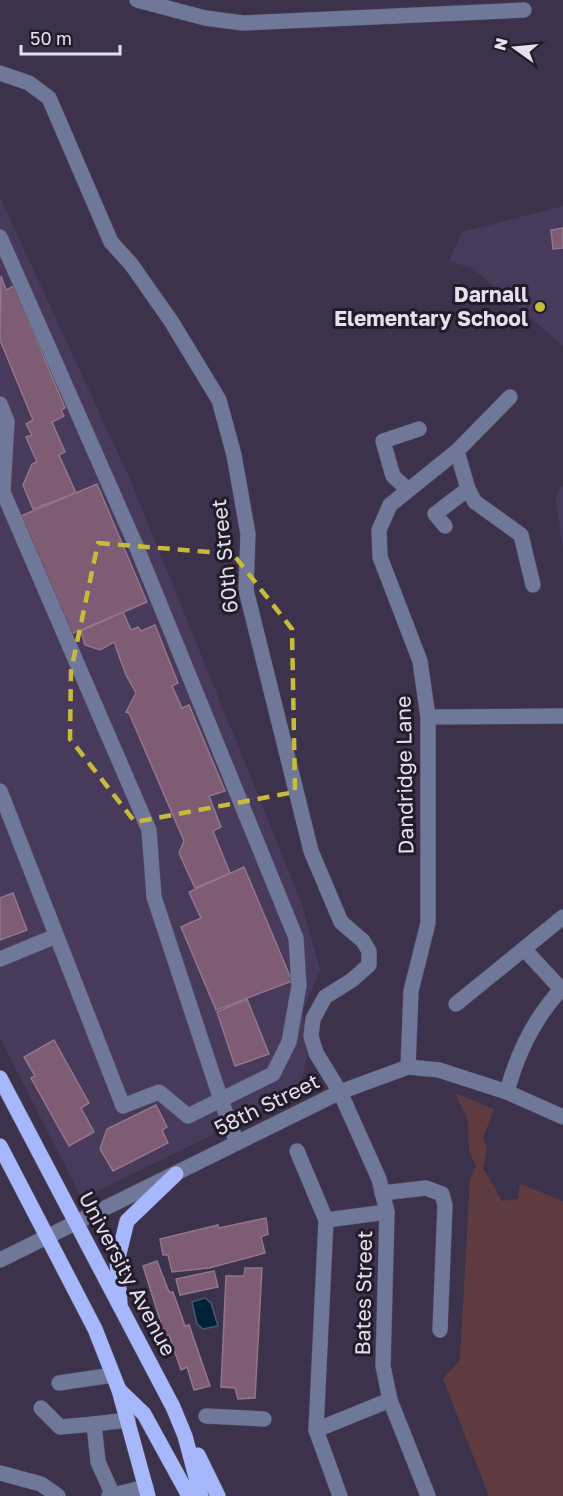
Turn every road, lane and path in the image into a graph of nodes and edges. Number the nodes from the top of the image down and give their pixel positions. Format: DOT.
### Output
graph roads {
  1 [pos="137,0"];
  2 [pos="524,10"];
  3 [pos="0,73"];
  4 [pos="0,237"];
  5 [pos="510,397"];
  6 [pos="0,404"];
  7 [pos="419,429"];
  8 [pos="457,451"];
  9 [pos="407,489"];
  10 [pos="468,489"];
  11 [pos="15,521"];
  12 [pos="446,526"];
  13 [pos="0,527"];
  14 [pos="532,585"];
  15 [pos="563,716"];
  16 [pos="428,717"];
  17 [pos="0,791"];
  18 [pos="563,917"];
  19 [pos="56,936"];
  20 [pos="524,949"];
  21 [pos="0,960"];
  22 [pos="562,988"];
  23 [pos="456,1004"];
  24 [pos="408,1067"];
  25 [pos="0,1078"];
  26 [pos="340,1092"];
  27 [pos="507,1092"];
  28 [pos="220,1100"];
  29 [pos="563,1117"];
  30 [pos="237,1143"];
  31 [pos="0,1146"];
  32 [pos="297,1151"];
  33 [pos="176,1174"];
  34 [pos="382,1193"];
  35 [pos="387,1212"];
  36 [pos="326,1220"];
  37 [pos="76,1223"];
  38 [pos="47,1237"];
  39 [pos="0,1260"];
  40 [pos="121,1310"];
  41 [pos="440,1330"];
  42 [pos="59,1383"];
  43 [pos="116,1383"];
  44 [pos="390,1400"];
  45 [pos="173,1407"];
  46 [pos="41,1408"];
  47 [pos="206,1416"];
  48 [pos="264,1419"];
  49 [pos="128,1420"];
  50 [pos="94,1424"];
  51 [pos="316,1430"];
  52 [pos="0,1473"];
  53 [pos="147,1491"];
  54 [pos="110,1495"];
  55 [pos="58,1496"];
  56 [pos="189,1496"];
  57 [pos="201,1496"];
  58 [pos="218,1496"];
  59 [pos="340,1496"];
  60 [pos="428,1496"];
  1 -- 2 [label="street"];
  3 -- 26 [label="street, 60th Street"];
  4 -- 28 [label="street"];
  5 -- 8 [label="street, Dandridge Lane"];
  6 -- 11 [label="street"];
  7 -- 9 [label="street"];
  8 -- 9 [label="street, Dandridge Lane"];
  8 -- 10 [label="street"];
  9 -- 16 [label="street, Dandridge Lane"];
  10 -- 12 [label="street"];
  10 -- 14 [label="street"];
  11 -- 13 [label="street"];
  11 -- 28 [label="street"];
  15 -- 16 [label="street"];
  16 -- 24 [label="street, Dandridge Lane"];
  17 -- 19 [label="street"];
  18 -- 20 [label="street"];
  19 -- 21 [label="street"];
  19 -- 28 [label="street"];
  20 -- 22 [label="street"];
  20 -- 23 [label="street"];
  22 -- 27 [label="street"];
  24 -- 26 [label="street, 58th Street"];
  24 -- 27 [label="street, 58th Street"];
  25 -- 37 [label="main road, University Avenue"];
  26 -- 30 [label="street, 58th Street"];
  26 -- 34 [label="street, Bates Street"];
  27 -- 29 [label="street, 58th Street"];
  28 -- 30 [label="street"];
  30 -- 33 [label="street, 58th Street"];
  31 -- 38 [label="main road"];
  32 -- 36 [label="street"];
  33 -- 37 [label="street, 58th Street"];
  33 -- 40 [label="main road"];
  34 -- 35 [label="street, Bates Street"];
  34 -- 41 [label="street"];
  35 -- 36 [label="street"];
  35 -- 44 [label="street, Bates Street"];
  36 -- 51 [label="street"];
  37 -- 38 [label="street, 58th Street"];
  37 -- 40 [label="main road, University Avenue"];
  38 -- 39 [label="street, 58th Street"];
  38 -- 43 [label="main road"];
  40 -- 45 [label="main road, University Avenue"];
  42 -- 43 [label="street"];
  43 -- 49 [label="main road"];
  43 -- 56 [label="main road"];
  44 -- 51 [label="street"];
  44 -- 60 [label="street, Bates Street"];
  45 -- 57 [label="main road, University Avenue"];
  45 -- 58 [label="main road"];
  46 -- 50 [label="street"];
  47 -- 48 [label="street"];
  49 -- 50 [label="street"];
  49 -- 53 [label="main road"];
  50 -- 54 [label="street"];
  51 -- 59 [label="street"];
  52 -- 55 [label="street"];
  53 -- 54 [label="street"];
}
